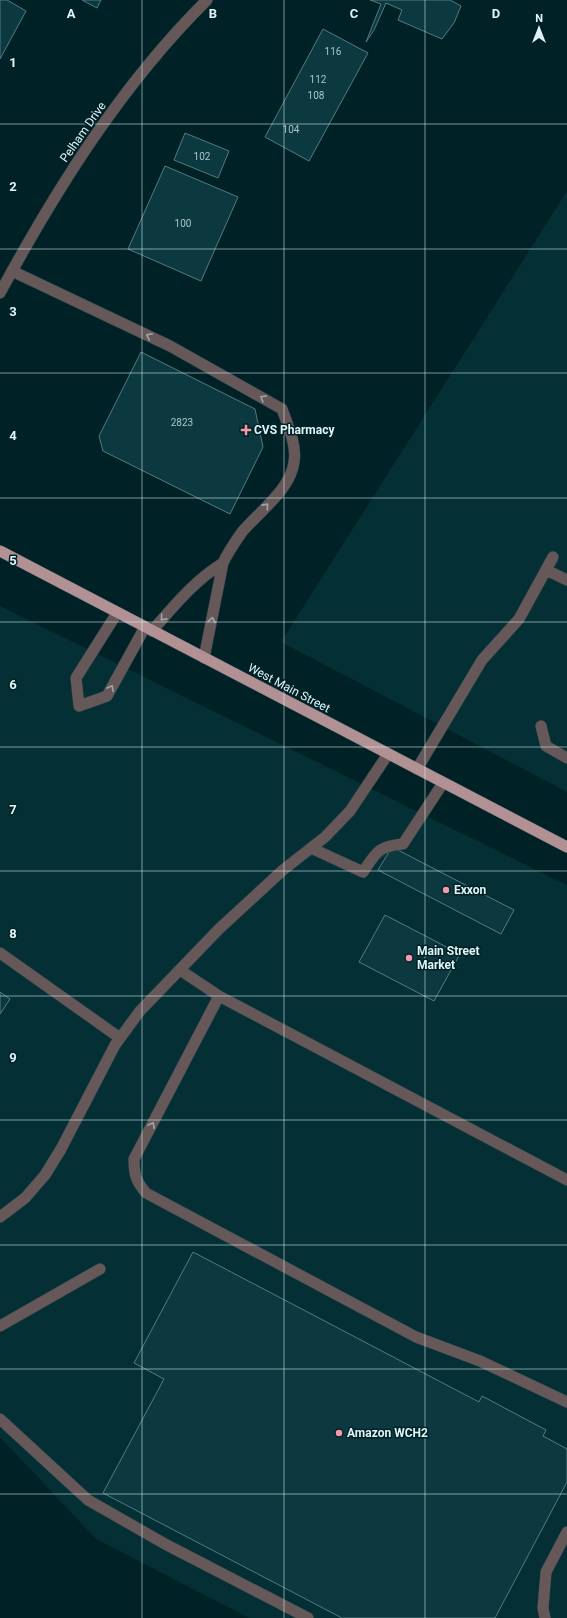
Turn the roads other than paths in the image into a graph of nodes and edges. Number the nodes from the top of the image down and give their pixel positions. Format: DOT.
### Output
graph roads {
  1 [pos="207,0"];
  2 [pos="12,271"];
  3 [pos="0,293"];
  4 [pos="0,551"];
  5 [pos="553,557"];
  6 [pos="222,563"];
  7 [pos="546,570"];
  8 [pos="567,580"];
  9 [pos="117,613"];
  10 [pos="148,629"];
  11 [pos="204,658"];
  12 [pos="541,726"];
  13 [pos="388,754"];
  14 [pos="567,758"];
  15 [pos="416,769"];
  16 [pos="443,783"];
  17 [pos="311,848"];
  18 [pos="567,848"];
  19 [pos="0,953"];
  20 [pos="180,970"];
  21 [pos="219,996"];
  22 [pos="120,1038"];
  23 [pos="567,1180"];
  24 [pos="0,1217"];
  25 [pos="100,1269"];
  26 [pos="0,1326"];
  27 [pos="567,1402"];
  28 [pos="0,1419"];
  29 [pos="567,1532"];
  30 [pos="308,1618"];
  31 [pos="545,1618"];
  1 -- 2 [label="street, Pelham Drive"];
  2 -- 3 [label="street, Pelham Drive"];
  6 -- 2 [label="street, one-way"];
  4 -- 9 [label="main road, West Main Street"];
  5 -- 7 [label="street"];
  6 -- 10 [label="street, one-way"];
  11 -- 6 [label="street, one-way"];
  7 -- 8 [label="street"];
  7 -- 15 [label="street"];
  9 -- 10 [label="main road, West Main Street"];
  9 -- 10 [label="street, one-way"];
  10 -- 11 [label="main road, West Main Street"];
  11 -- 13 [label="main road, West Main Street"];
  12 -- 14 [label="street"];
  13 -- 15 [label="main road, West Main Street"];
  13 -- 17 [label="street"];
  15 -- 16 [label="main road, West Main Street"];
  16 -- 17 [label="street"];
  16 -- 18 [label="main road, West Main Street"];
  17 -- 20 [label="street"];
  19 -- 22 [label="street"];
  20 -- 21 [label="street"];
  20 -- 22 [label="street"];
  21 -- 23 [label="street"];
  27 -- 21 [label="street, one-way"];
  22 -- 24 [label="street"];
  25 -- 26 [label="street"];
  28 -- 30 [label="street"];
  29 -- 31 [label="street"];
}
